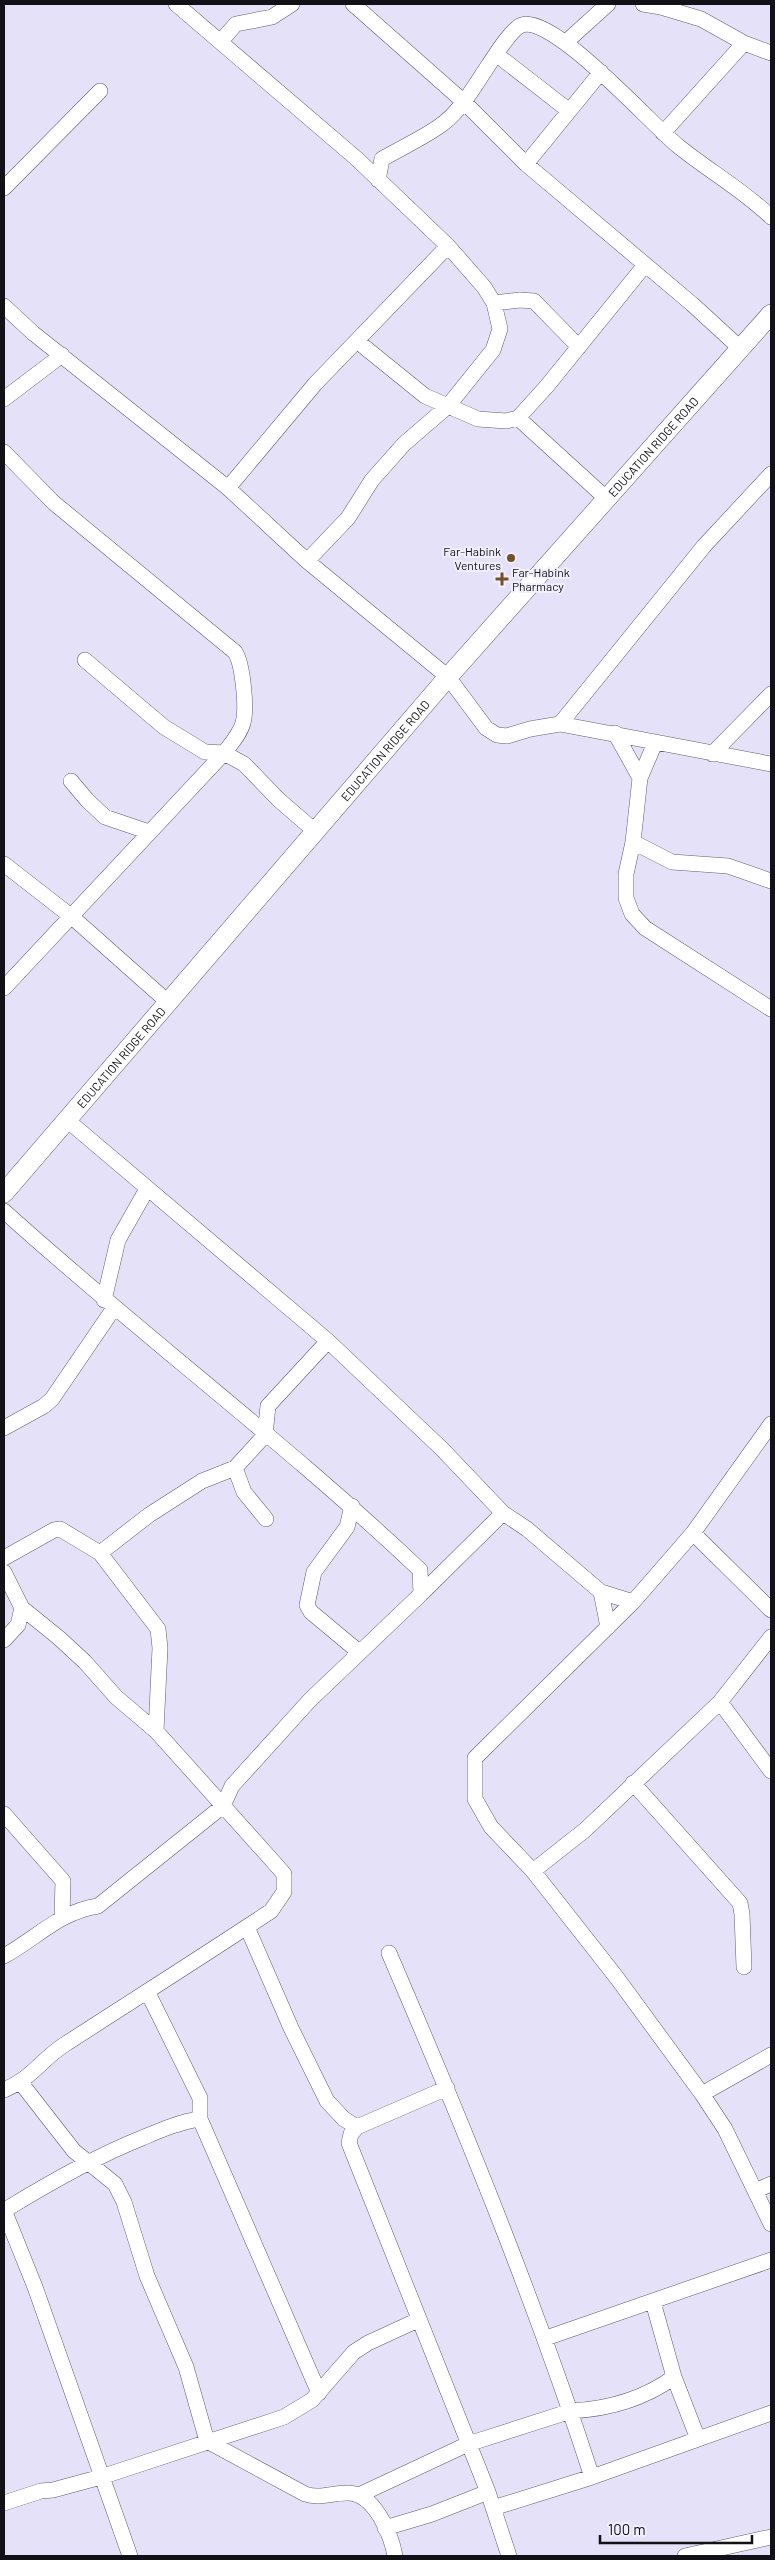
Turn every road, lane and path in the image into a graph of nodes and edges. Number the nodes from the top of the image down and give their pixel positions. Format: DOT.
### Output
graph roads {
  1 [pos="176,4"];
  2 [pos="292,4"];
  3 [pos="608,4"];
  4 [pos="643,4"];
  5 [pos="362,7"];
  6 [pos="221,41"];
  7 [pos="566,42"];
  8 [pos="744,43"];
  9 [pos="771,53"];
  10 [pos="496,54"];
  11 [pos="601,72"];
  12 [pos="100,91"];
  13 [pos="464,102"];
  14 [pos="568,110"];
  15 [pos="663,133"];
  16 [pos="357,159"];
  17 [pos="382,159"];
  18 [pos="526,164"];
  19 [pos="378,180"];
  20 [pos="4,188"];
  21 [pos="771,217"];
  22 [pos="448,246"];
  23 [pos="645,265"];
  24 [pos="494,303"];
  25 [pos="4,306"];
  26 [pos="771,314"];
  27 [pos="357,340"];
  28 [pos="579,347"];
  29 [pos="740,348"];
  30 [pos="62,355"];
  31 [pos="4,399"];
  32 [pos="448,406"];
  33 [pos="518,418"];
  34 [pos="4,452"];
  35 [pos="771,474"];
  36 [pos="228,488"];
  37 [pos="608,500"];
  38 [pos="307,561"];
  39 [pos="85,660"];
  40 [pos="448,678"];
  41 [pos="771,694"];
  42 [pos="560,724"];
  43 [pos="615,733"];
  44 [pos="655,743"];
  45 [pos="224,753"];
  46 [pos="712,754"];
  47 [pos="771,764"];
  48 [pos="640,778"];
  49 [pos="71,781"];
  50 [pos="149,832"];
  51 [pos="316,832"];
  52 [pos="633,842"];
  53 [pos="4,864"];
  54 [pos="771,880"];
  55 [pos="72,917"];
  56 [pos="4,988"];
  57 [pos="169,1003"];
  58 [pos="771,1009"];
  59 [pos="67,1120"];
  60 [pos="147,1189"];
  61 [pos="4,1193"];
  62 [pos="4,1211"];
  63 [pos="109,1304"];
  64 [pos="328,1341"];
  65 [pos="771,1424"];
  66 [pos="4,1428"];
  67 [pos="265,1435"];
  68 [pos="235,1468"];
  69 [pos="352,1506"];
  70 [pos="503,1514"];
  71 [pos="266,1519"];
  72 [pos="693,1533"];
  73 [pos="100,1554"];
  74 [pos="4,1558"];
  75 [pos="4,1572"];
  76 [pos="601,1592"];
  77 [pos="421,1594"];
  78 [pos="633,1602"];
  79 [pos="22,1608"];
  80 [pos="771,1610"];
  81 [pos="608,1627"];
  82 [pos="771,1637"];
  83 [pos="4,1640"];
  84 [pos="358,1652"];
  85 [pos="720,1702"];
  86 [pos="156,1731"];
  87 [pos="771,1771"];
  88 [pos="633,1783"];
  89 [pos="223,1806"];
  90 [pos="4,1814"];
  91 [pos="533,1871"];
  92 [pos="62,1918"];
  93 [pos="247,1927"];
  94 [pos="389,1953"];
  95 [pos="4,1956"];
  96 [pos="744,1967"];
  97 [pos="148,1993"];
  98 [pos="771,2055"];
  99 [pos="21,2083"];
  100 [pos="447,2088"];
  101 [pos="4,2090"];
  102 [pos="702,2094"];
  103 [pos="200,2120"];
  104 [pos="358,2127"];
  105 [pos="87,2162"];
  106 [pos="771,2184"];
  107 [pos="755,2192"];
  108 [pos="4,2210"];
  109 [pos="771,2224"];
  110 [pos="771,2260"];
  111 [pos="653,2302"];
  112 [pos="418,2320"];
  113 [pos="546,2338"];
  114 [pos="674,2377"];
  115 [pos="319,2393"];
  116 [pos="571,2411"];
  117 [pos="771,2414"];
  118 [pos="698,2439"];
  119 [pos="207,2441"];
  120 [pos="468,2444"];
  121 [pos="102,2477"];
  122 [pos="592,2477"];
  123 [pos="488,2492"];
  124 [pos="359,2495"];
  125 [pos="4,2502"];
  126 [pos="493,2508"];
  127 [pos="386,2528"];
  128 [pos="771,2537"];
  129 [pos="130,2556"];
  130 [pos="396,2556"];
  131 [pos="509,2556"];
  132 [pos="685,2556"];
  1 -- 6 [label="street"];
  2 -- 6 [label="street"];
  3 -- 7 [label="street"];
  4 -- 8 [label="street"];
  5 -- 13 [label="street"];
  6 -- 16 [label="street"];
  7 -- 10 [label="street"];
  7 -- 11 [label="street"];
  8 -- 9 [label="street"];
  8 -- 15 [label="street"];
  10 -- 13 [label="street"];
  10 -- 14 [label="street"];
  11 -- 14 [label="street"];
  11 -- 15 [label="street"];
  12 -- 20 [label="street"];
  13 -- 17 [label="street"];
  13 -- 18 [label="street"];
  14 -- 18 [label="street"];
  15 -- 21 [label="street"];
  16 -- 17 [label="street"];
  16 -- 19 [label="street"];
  17 -- 19 [label="street"];
  18 -- 23 [label="street"];
  19 -- 22 [label="street"];
  22 -- 24 [label="street"];
  22 -- 27 [label="street"];
  23 -- 28 [label="street"];
  23 -- 29 [label="street"];
  24 -- 28 [label="street"];
  24 -- 32 [label="street"];
  25 -- 30 [label="street"];
  26 -- 29 [label="main road, EDUCATION RIDGE ROAD"];
  27 -- 32 [label="street"];
  27 -- 36 [label="street"];
  28 -- 33 [label="street"];
  29 -- 37 [label="main road, EDUCATION RIDGE ROAD"];
  30 -- 31 [label="street"];
  30 -- 36 [label="street"];
  32 -- 33 [label="street"];
  32 -- 38 [label="street"];
  33 -- 37 [label="street"];
  34 -- 45 [label="street"];
  35 -- 42 [label="street"];
  36 -- 38 [label="street"];
  37 -- 40 [label="main road, EDUCATION RIDGE ROAD"];
  38 -- 40 [label="street"];
  39 -- 45 [label="street"];
  40 -- 42 [label="street"];
  40 -- 51 [label="main road, EDUCATION RIDGE ROAD"];
  41 -- 46 [label="street"];
  42 -- 43 [label="street"];
  43 -- 44 [label="street"];
  43 -- 48 [label="street"];
  44 -- 46 [label="street"];
  44 -- 48 [label="street"];
  45 -- 50 [label="street"];
  45 -- 51 [label="street"];
  46 -- 47 [label="street"];
  48 -- 52 [label="street"];
  49 -- 50 [label="street"];
  50 -- 55 [label="street"];
  51 -- 57 [label="main road, EDUCATION RIDGE ROAD"];
  52 -- 54 [label="street"];
  52 -- 58 [label="street"];
  53 -- 55 [label="street"];
  55 -- 56 [label="street"];
  55 -- 57 [label="street"];
  57 -- 59 [label="main road, EDUCATION RIDGE ROAD"];
  59 -- 60 [label="street"];
  59 -- 61 [label="main road, EDUCATION RIDGE ROAD"];
  60 -- 63 [label="street"];
  60 -- 64 [label="street"];
  62 -- 63 [label="street"];
  63 -- 66 [label="street"];
  63 -- 67 [label="street"];
  64 -- 67 [label="street"];
  64 -- 70 [label="street"];
  65 -- 72 [label="street"];
  67 -- 68 [label="street"];
  67 -- 69 [label="street"];
  68 -- 71 [label="street"];
  68 -- 73 [label="street"];
  69 -- 77 [label="street"];
  69 -- 84 [label="street"];
  70 -- 76 [label="street"];
  70 -- 77 [label="street"];
  72 -- 78 [label="street"];
  72 -- 80 [label="street"];
  73 -- 74 [label="street"];
  73 -- 86 [label="street"];
  75 -- 79 [label="street"];
  76 -- 78 [label="street"];
  76 -- 81 [label="street"];
  77 -- 84 [label="street"];
  78 -- 81 [label="street"];
  79 -- 83 [label="street"];
  79 -- 86 [label="street"];
  81 -- 91 [label="street"];
  82 -- 85 [label="street"];
  84 -- 89 [label="street"];
  85 -- 87 [label="street"];
  85 -- 88 [label="street"];
  86 -- 89 [label="street"];
  88 -- 91 [label="street"];
  88 -- 96 [label="street"];
  89 -- 92 [label="street"];
  89 -- 93 [label="street"];
  90 -- 92 [label="street"];
  91 -- 102 [label="street"];
  92 -- 95 [label="street"];
  93 -- 97 [label="street"];
  93 -- 104 [label="street"];
  94 -- 100 [label="street"];
  97 -- 99 [label="street"];
  97 -- 103 [label="street"];
  98 -- 102 [label="street"];
  99 -- 101 [label="street"];
  99 -- 105 [label="street"];
  100 -- 104 [label="street"];
  100 -- 113 [label="street"];
  102 -- 107 [label="street"];
  103 -- 105 [label="street"];
  103 -- 115 [label="street"];
  104 -- 112 [label="street"];
  105 -- 108 [label="street"];
  105 -- 119 [label="street"];
  106 -- 107 [label="street"];
  107 -- 109 [label="street"];
  108 -- 121 [label="street"];
  110 -- 111 [label="street"];
  111 -- 113 [label="street"];
  111 -- 114 [label="street"];
  112 -- 115 [label="street"];
  112 -- 120 [label="street"];
  113 -- 116 [label="street"];
  114 -- 116 [label="street"];
  114 -- 118 [label="street"];
  115 -- 119 [label="street"];
  116 -- 120 [label="street"];
  116 -- 122 [label="street"];
  117 -- 118 [label="street"];
  118 -- 122 [label="street"];
  119 -- 121 [label="street"];
  119 -- 124 [label="street"];
  120 -- 123 [label="street"];
  120 -- 124 [label="street"];
  121 -- 125 [label="street"];
  121 -- 129 [label="street"];
  122 -- 126 [label="street"];
  123 -- 126 [label="street"];
  123 -- 127 [label="street"];
  124 -- 127 [label="street"];
  126 -- 131 [label="street"];
  127 -- 130 [label="street"];
  128 -- 132 [label="street"];
}
